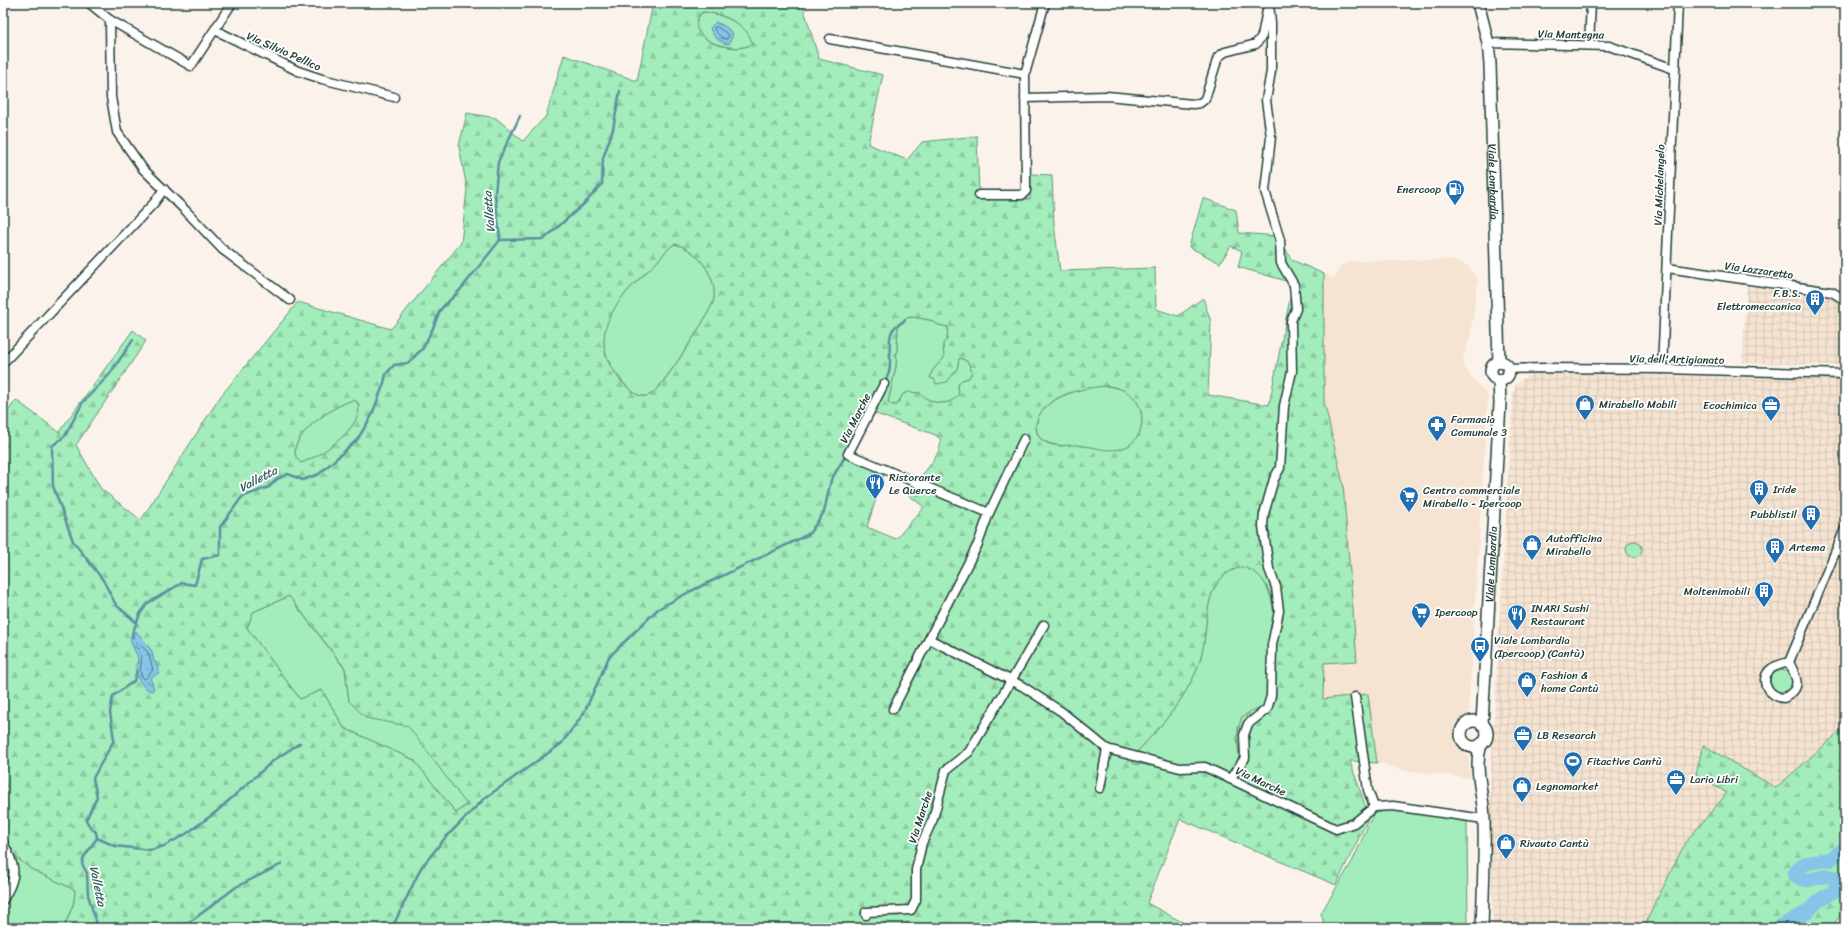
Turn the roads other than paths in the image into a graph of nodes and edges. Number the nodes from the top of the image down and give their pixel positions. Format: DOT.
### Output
graph roads {
  1 [pos="89,3"];
  2 [pos="232,3"];
  3 [pos="1044,3"];
  4 [pos="1269,3"];
  5 [pos="1478,3"];
  6 [pos="1592,3"];
  7 [pos="1678,3"];
  8 [pos="110,20"];
  9 [pos="215,30"];
  10 [pos="830,39"];
  11 [pos="1488,43"];
  12 [pos="1589,45"];
  13 [pos="1674,69"];
  14 [pos="1025,74"];
  15 [pos="394,97"];
  16 [pos="1025,98"];
  17 [pos="164,189"];
  18 [pos="979,195"];
  19 [pos="1667,268"];
  20 [pos="290,300"];
  21 [pos="1845,300"];
  22 [pos="1499,362"];
  23 [pos="3,363"];
  24 [pos="1509,369"];
  25 [pos="1662,369"];
  26 [pos="1845,374"];
  27 [pos="1499,380"];
  28 [pos="884,384"];
  29 [pos="1024,439"];
  30 [pos="989,513"];
  31 [pos="1845,529"];
  32 [pos="1044,625"];
  33 [pos="929,639"];
  34 [pos="1789,662"];
  35 [pos="1012,681"];
  36 [pos="1355,697"];
  37 [pos="1483,701"];
  38 [pos="894,709"];
  39 [pos="1469,722"];
  40 [pos="1482,724"];
  41 [pos="1481,744"];
  42 [pos="1469,746"];
  43 [pos="1107,749"];
  44 [pos="1478,771"];
  45 [pos="1230,779"];
  46 [pos="1100,788"];
  47 [pos="1374,807"];
  48 [pos="1484,819"];
  49 [pos="3,842"];
  50 [pos="3,900"];
  51 [pos="866,915"];
  52 [pos="1482,928"];
  1 -- 8 [label="street"];
  2 -- 9 [label="street"];
  3 -- 14 [label="street"];
  4 -- 16 [label="street"];
  4 -- 45 [label="street"];
  5 -- 11 [label="main road, Viale Lombardia"];
  6 -- 12 [label="street"];
  7 -- 13 [label="street, Via Michelangelo"];
  8 -- 9 [label="street"];
  8 -- 17 [label="street"];
  9 -- 15 [label="street, Via Silvio Pellico"];
  10 -- 14 [label="street"];
  11 -- 12 [label="street, Via Mantegna"];
  11 -- 22 [label="main road, Viale Lombardia"];
  12 -- 13 [label="street, Via Mantegna"];
  13 -- 19 [label="street, Via Michelangelo"];
  14 -- 16 [label="street"];
  16 -- 18 [label="street"];
  17 -- 20 [label="street"];
  17 -- 23 [label="street"];
  19 -- 21 [label="street, Via Lazzaretto"];
  19 -- 25 [label="street, Via Michelangelo"];
  22 -- 24 [label="main road"];
  22 -- 27 [label="main road"];
  24 -- 25 [label="street, Via dell'Artigianato"];
  24 -- 27 [label="main road"];
  25 -- 26 [label="street, Via dell'Artigianato"];
  27 -- 37 [label="main road, Viale Lombardia"];
  28 -- 30 [label="street, Via Marche"];
  29 -- 30 [label="street"];
  30 -- 33 [label="street"];
  31 -- 34 [label="street"];
  32 -- 35 [label="street, Via Marche"];
  33 -- 35 [label="street, Via Marche"];
  33 -- 38 [label="street"];
  34 -- 34 [label="street"];
  35 -- 43 [label="street, Via Marche"];
  35 -- 51 [label="street, Via Marche"];
  36 -- 47 [label="street"];
  37 -- 39 [label="main road, Viale Lombardia"];
  37 -- 40 [label="main road, Viale Lombardia"];
  39 -- 40 [label="main road"];
  39 -- 42 [label="main road"];
  40 -- 41 [label="main road"];
  41 -- 42 [label="main road"];
  41 -- 44 [label="main road"];
  42 -- 44 [label="main road"];
  43 -- 45 [label="street, Via Marche"];
  43 -- 46 [label="street"];
  44 -- 48 [label="main road"];
  45 -- 47 [label="street, Via Marche"];
  47 -- 48 [label="street"];
  48 -- 52 [label="main road"];
  49 -- 50 [label="street"];
}
